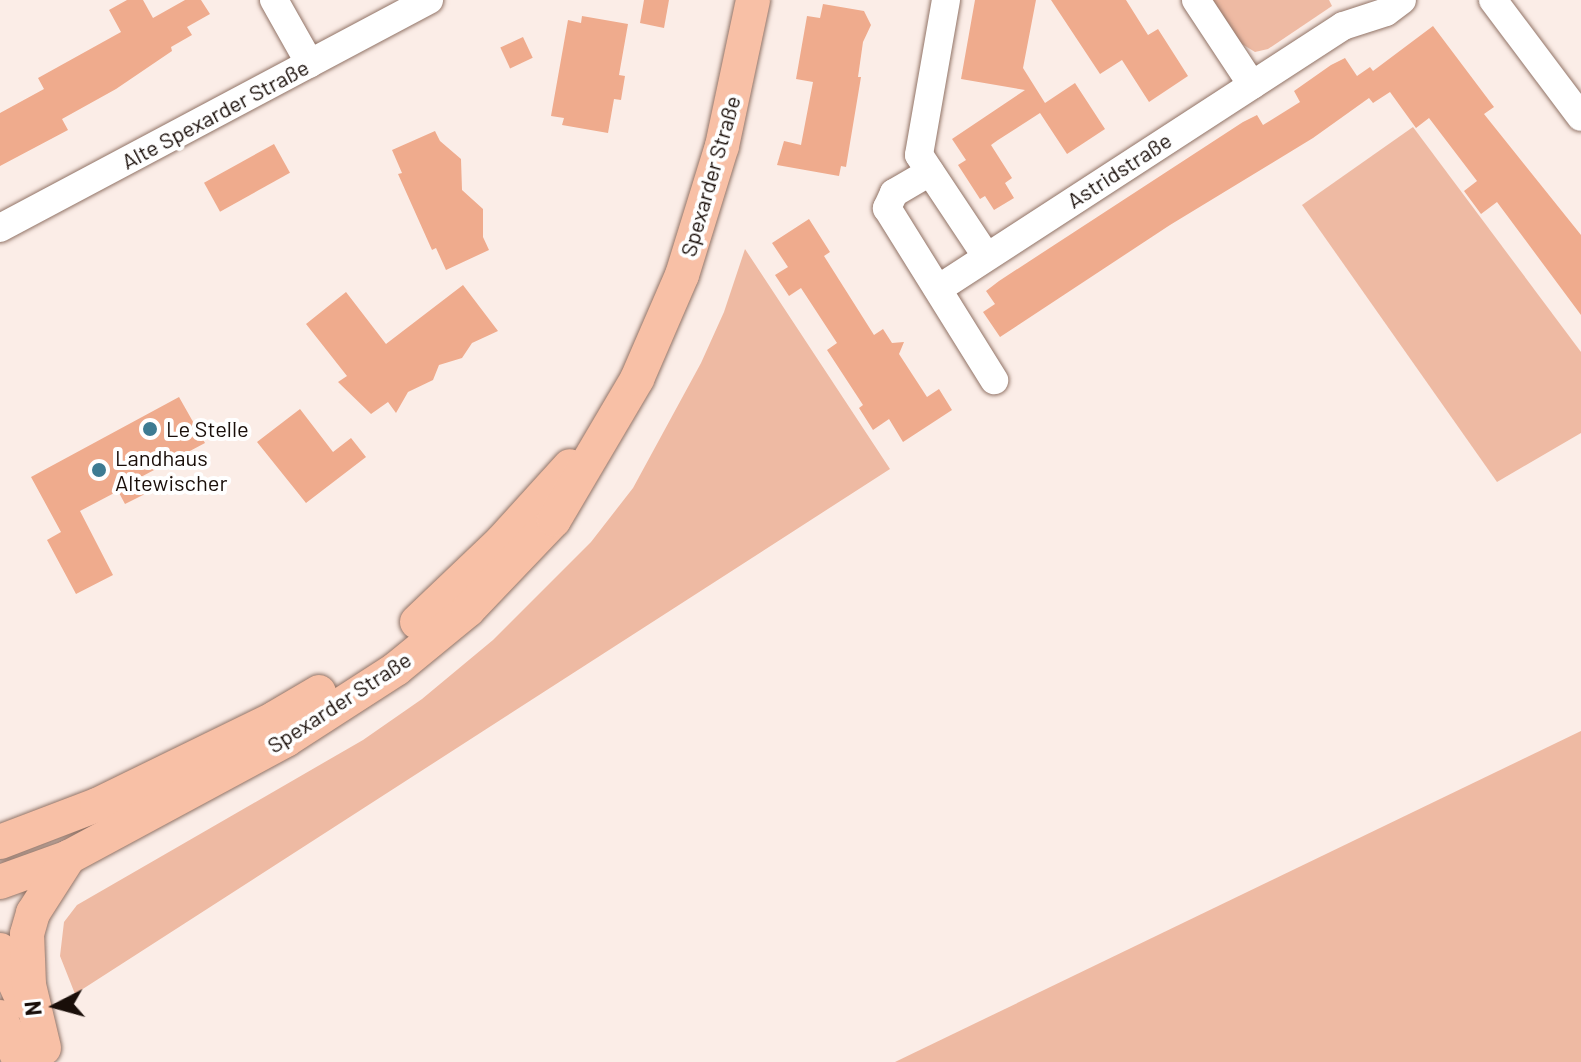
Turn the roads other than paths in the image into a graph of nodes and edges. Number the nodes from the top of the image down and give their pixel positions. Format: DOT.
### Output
graph roads {
  1 [pos="274,0"];
  2 [pos="429,0"];
  3 [pos="753,0"];
  4 [pos="946,0"];
  5 [pos="1196,0"];
  6 [pos="1402,0"];
  7 [pos="1493,0"];
  8 [pos="310,64"];
  9 [pos="1252,85"];
  10 [pos="1581,117"];
  11 [pos="930,172"];
  12 [pos="0,228"];
  13 [pos="986,256"];
  14 [pos="938,289"];
  15 [pos="994,380"];
  16 [pos="604,431"];
  17 [pos="0,842"];
  18 [pos="69,857"];
  19 [pos="0,882"];
  20 [pos="0,950"];
  21 [pos="0,1017"];
  22 [pos="38,1057"];
  1 -- 8 [label="street"];
  2 -- 8 [label="street, Alte Spexarder Straße"];
  3 -- 16 [label="main road, Spexarder Straße"];
  4 -- 11 [label="street"];
  5 -- 9 [label="street"];
  6 -- 9 [label="street, Astridstraße"];
  7 -- 10 [label="street"];
  8 -- 12 [label="street, Alte Spexarder Straße"];
  9 -- 13 [label="street, Astridstraße"];
  11 -- 13 [label="street"];
  11 -- 14 [label="street"];
  13 -- 14 [label="street, Astridstraße"];
  14 -- 15 [label="street"];
  16 -- 17 [label="main road, Spexarder Straße"];
  16 -- 18 [label="main road, Spexarder Straße"];
  18 -- 19 [label="main road, Spexarder Straße"];
  18 -- 22 [label="main road"];
  20 -- 22 [label="main road"];
  21 -- 22 [label="main road"];
}
